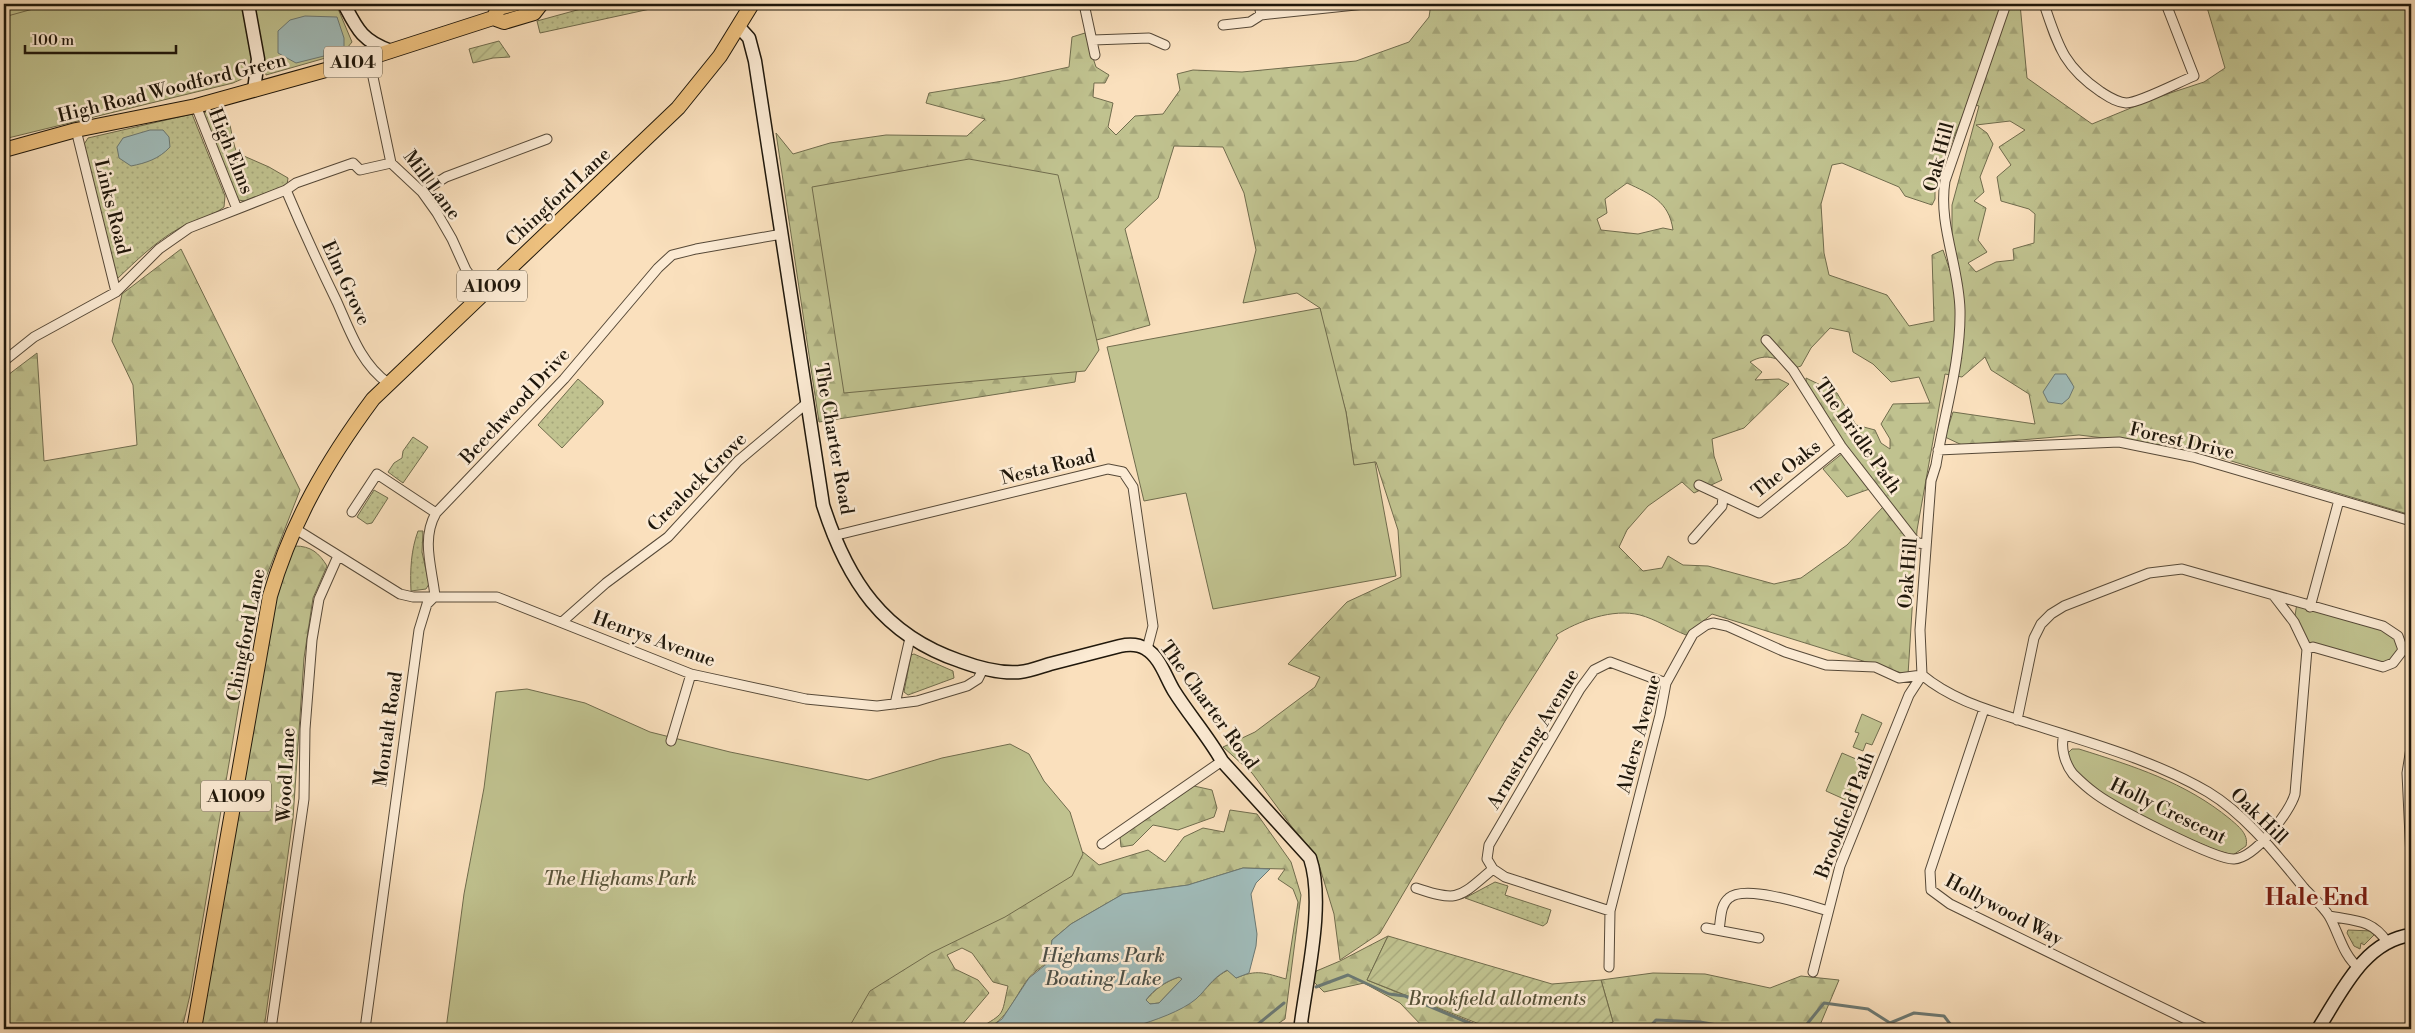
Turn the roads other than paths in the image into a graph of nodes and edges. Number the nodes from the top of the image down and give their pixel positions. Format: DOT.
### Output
graph roads {
  1 [pos="248,4"];
  2 [pos="344,4"];
  3 [pos="514,4"];
  4 [pos="540,4"];
  5 [pos="752,4"];
  6 [pos="1084,4"];
  7 [pos="1259,4"];
  8 [pos="1365,4"];
  9 [pos="2006,4"];
  10 [pos="2044,4"];
  11 [pos="2166,4"];
  12 [pos="1261,15"];
  13 [pos="493,18"];
  14 [pos="1223,25"];
  15 [pos="739,27"];
  16 [pos="1093,40"];
  17 [pos="1165,45"];
  18 [pos="391,51"];
  19 [pos="1095,55"];
  20 [pos="369,58"];
  21 [pos="254,90"];
  22 [pos="196,106"];
  23 [pos="76,130"];
  24 [pos="547,139"];
  25 [pos="4,150"];
  26 [pos="391,163"];
  27 [pos="286,190"];
  28 [pos="422,192"];
  29 [pos="237,209"];
  30 [pos="782,234"];
  31 [pos="116,292"];
  32 [pos="484,294"];
  33 [pos="1766,340"];
  34 [pos="4,361"];
  35 [pos="388,382"];
  36 [pos="808,403"];
  37 [pos="1841,446"];
  38 [pos="1938,450"];
  39 [pos="1699,485"];
  40 [pos="1724,496"];
  41 [pos="2339,500"];
  42 [pos="352,512"];
  43 [pos="436,513"];
  44 [pos="2411,521"];
  45 [pos="294,528"];
  46 [pos="833,536"];
  47 [pos="1693,539"];
  48 [pos="1926,544"];
  49 [pos="338,556"];
  50 [pos="2272,594"];
  51 [pos="435,596"];
  52 [pos="2310,607"];
  53 [pos="562,622"];
  54 [pos="910,638"];
  55 [pos="1147,649"];
  56 [pos="2306,649"];
  57 [pos="2407,651"];
  58 [pos="983,669"];
  59 [pos="691,674"];
  60 [pos="1922,675"];
  61 [pos="1666,683"];
  62 [pos="895,704"];
  63 [pos="1984,708"];
  64 [pos="2017,720"];
  65 [pos="2064,735"];
  66 [pos="671,741"];
  67 [pos="2411,748"];
  68 [pos="1222,761"];
  69 [pos="2409,773"];
  70 [pos="2262,840"];
  71 [pos="1102,844"];
  72 [pos="2411,858"];
  73 [pos="1493,869"];
  74 [pos="1416,888"];
  75 [pos="1610,911"];
  76 [pos="1828,911"];
  77 [pos="2329,916"];
  78 [pos="1706,928"];
  79 [pos="1719,930"];
  80 [pos="2411,936"];
  81 [pos="1759,938"];
  82 [pos="2387,942"];
  83 [pos="1609,967"];
  84 [pos="2359,968"];
  85 [pos="1812,972"];
  86 [pos="1303,1024"];
  87 [pos="194,1029"];
  88 [pos="270,1029"];
  89 [pos="365,1029"];
  90 [pos="2206,1029"];
  91 [pos="2318,1029"];
  1 -- 21 [label="street"];
  2 -- 18 [label="street"];
  3 -- 13 [label="main road, High Road Woodford Green / A104"];
  4 -- 13 [label="main road, High Road Woodford Green / A104"];
  5 -- 15 [label="main road, Chingford Lane / A1009"];
  6 -- 16 [label="street"];
  7 -- 12 [label="street"];
  8 -- 12 [label="street"];
  9 -- 38 [label="street, Oak Hill"];
  10 -- 11 [label="street"];
  12 -- 14 [label="street"];
  13 -- 18 [label="main road, High Road Woodford Green / A104"];
  15 -- 30 [label="street, The Charter Road"];
  15 -- 32 [label="main road, Chingford Lane / A1009"];
  16 -- 17 [label="street"];
  16 -- 19 [label="street"];
  18 -- 20 [label="main road, High Road Woodford Green / A104"];
  20 -- 21 [label="main road, High Road Woodford Green / A104"];
  20 -- 26 [label="street, Mill Lane"];
  21 -- 22 [label="main road, High Road Woodford Green / A104"];
  22 -- 23 [label="main road, High Road Woodford Green / A104"];
  22 -- 29 [label="street, High Elms"];
  23 -- 25 [label="main road, High Road Woodford Green / A104"];
  23 -- 31 [label="street, Links Road"];
  24 -- 28 [label="street"];
  26 -- 27 [label="street, High Elms"];
  26 -- 28 [label="street, Mill Lane"];
  27 -- 29 [label="street, High Elms"];
  27 -- 35 [label="street, Elm Grove"];
  28 -- 32 [label="street, Mill Lane"];
  29 -- 31 [label="street, High Elms"];
  30 -- 36 [label="street, The Charter Road"];
  30 -- 43 [label="street, Beechwood Drive"];
  31 -- 34 [label="street, High Elms"];
  32 -- 35 [label="main road, Chingford Lane / A1009"];
  33 -- 37 [label="street, The Bridle Path"];
  35 -- 45 [label="main road, Chingford Lane / A1009"];
  36 -- 46 [label="street, The Charter Road"];
  36 -- 53 [label="street, Crealock Grove"];
  37 -- 40 [label="street, The Oaks"];
  37 -- 48 [label="street, The Bridle Path"];
  38 -- 41 [label="street, Forest Drive"];
  38 -- 48 [label="street, Oak Hill"];
  39 -- 40 [label="street, The Oaks"];
  40 -- 47 [label="street, The Oaks"];
  41 -- 44 [label="street, Forest Drive"];
  41 -- 52 [label="street"];
  42 -- 43 [label="street"];
  43 -- 51 [label="street, Beechwood Drive"];
  45 -- 49 [label="street"];
  45 -- 87 [label="main road, Chingford Lane / A1009"];
  46 -- 54 [label="street, The Charter Road"];
  46 -- 55 [label="street, Nesta Road"];
  48 -- 60 [label="street, Oak Hill"];
  49 -- 51 [label="street"];
  49 -- 88 [label="street, Wood Lane"];
  50 -- 52 [label="street"];
  50 -- 56 [label="street"];
  50 -- 64 [label="street"];
  51 -- 53 [label="street, Henrys Avenue"];
  51 -- 89 [label="street, Montalt Road"];
  52 -- 57 [label="street"];
  53 -- 59 [label="street, Henrys Avenue"];
  54 -- 58 [label="street, The Charter Road"];
  54 -- 62 [label="street"];
  55 -- 58 [label="street, The Charter Road"];
  55 -- 68 [label="street, The Charter Road"];
  56 -- 57 [label="street"];
  56 -- 70 [label="street, Holly Crescent"];
  58 -- 62 [label="street, Henrys Avenue"];
  59 -- 62 [label="street, Henrys Avenue"];
  59 -- 66 [label="street"];
  60 -- 61 [label="street, Alders Avenue"];
  60 -- 63 [label="street, Oak Hill"];
  60 -- 76 [label="street, Brookfield Path"];
  61 -- 73 [label="street, Armstrong Avenue"];
  61 -- 75 [label="street, Alders Avenue"];
  63 -- 64 [label="street, Oak Hill"];
  63 -- 90 [label="street, Hollywood Way"];
  64 -- 65 [label="street, Oak Hill"];
  65 -- 70 [label="street, Oak Hill"];
  65 -- 70 [label="street, Holly Crescent"];
  67 -- 69 [label="street"];
  68 -- 71 [label="street"];
  68 -- 86 [label="street, The Charter Road"];
  69 -- 72 [label="street"];
  70 -- 77 [label="street, Oak Hill"];
  73 -- 74 [label="street"];
  73 -- 75 [label="street"];
  75 -- 83 [label="street, Alders Avenue"];
  76 -- 79 [label="street"];
  76 -- 85 [label="street, Brookfield Path"];
  77 -- 82 [label="street"];
  77 -- 84 [label="street, Oak Hill"];
  78 -- 79 [label="street"];
  79 -- 81 [label="street"];
  80 -- 82 [label="street"];
  82 -- 84 [label="street"];
  84 -- 91 [label="street"];
}
